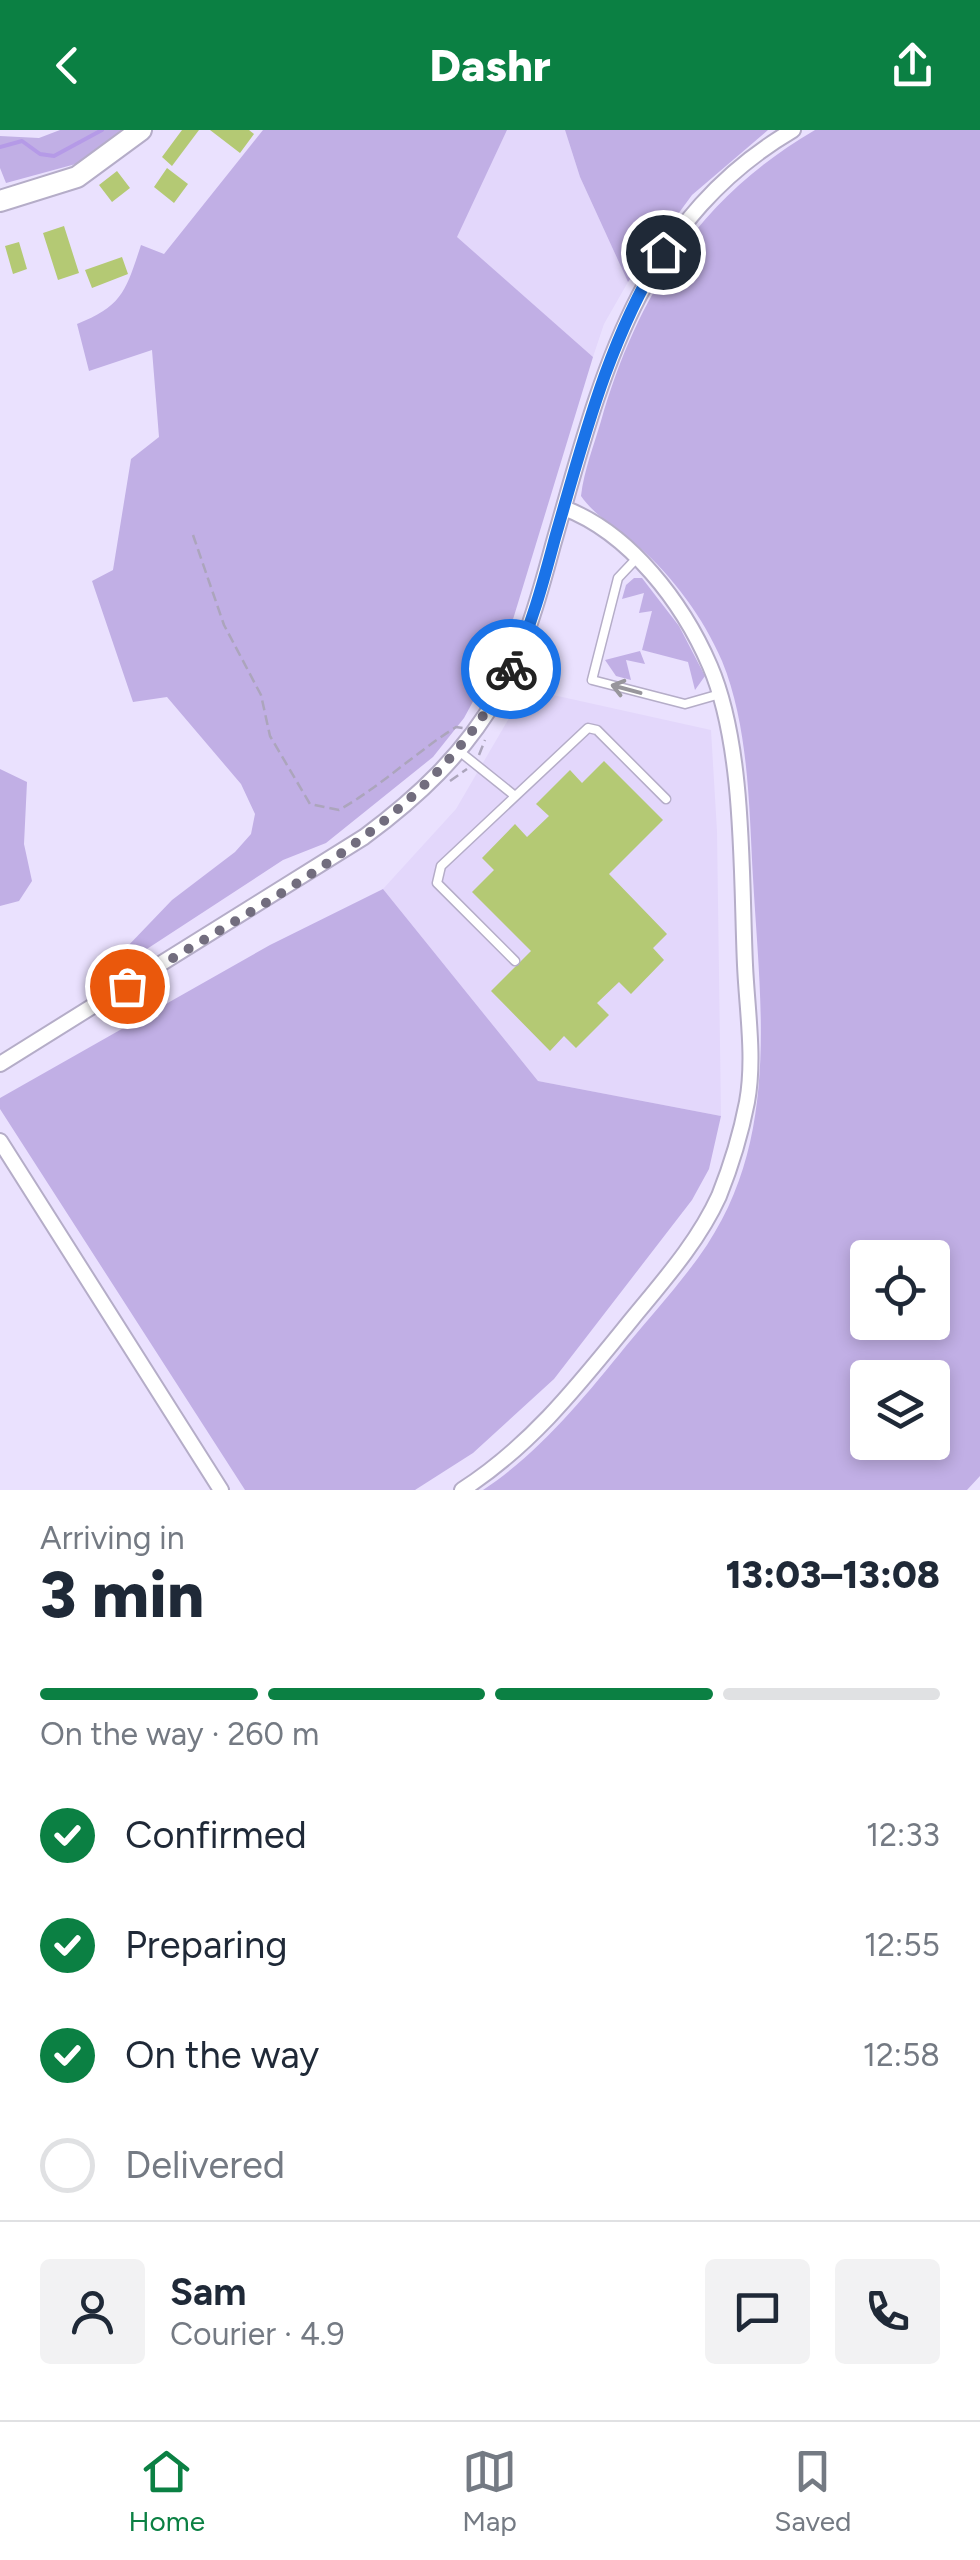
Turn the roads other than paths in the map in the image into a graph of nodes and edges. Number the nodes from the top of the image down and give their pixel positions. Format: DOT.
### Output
graph roads {
  1 [pos="141,130"];
  2 [pos="792,130"];
  3 [pos="0,200"];
  4 [pos="564,508"];
  5 [pos="636,559"];
  6 [pos="720,694"];
  7 [pos="457,745"];
  8 [pos="515,796"];
  9 [pos="666,799"];
  10 [pos="515,961"];
  11 [pos="0,1064"];
  12 [pos="0,1141"];
  13 [pos="221,1490"];
  14 [pos="462,1490"];
  1 -- 3 [label="street"];
  2 -- 4 [label="street"];
  4 -- 5 [label="street"];
  4 -- 7 [label="street"];
  5 -- 6 [label="street"];
  6 -- 5 [label="lane, one-way"];
  6 -- 14 [label="street"];
  7 -- 8 [label="lane"];
  7 -- 11 [label="street"];
  8 -- 9 [label="lane"];
  8 -- 10 [label="lane"];
  12 -- 13 [label="street"];
}
